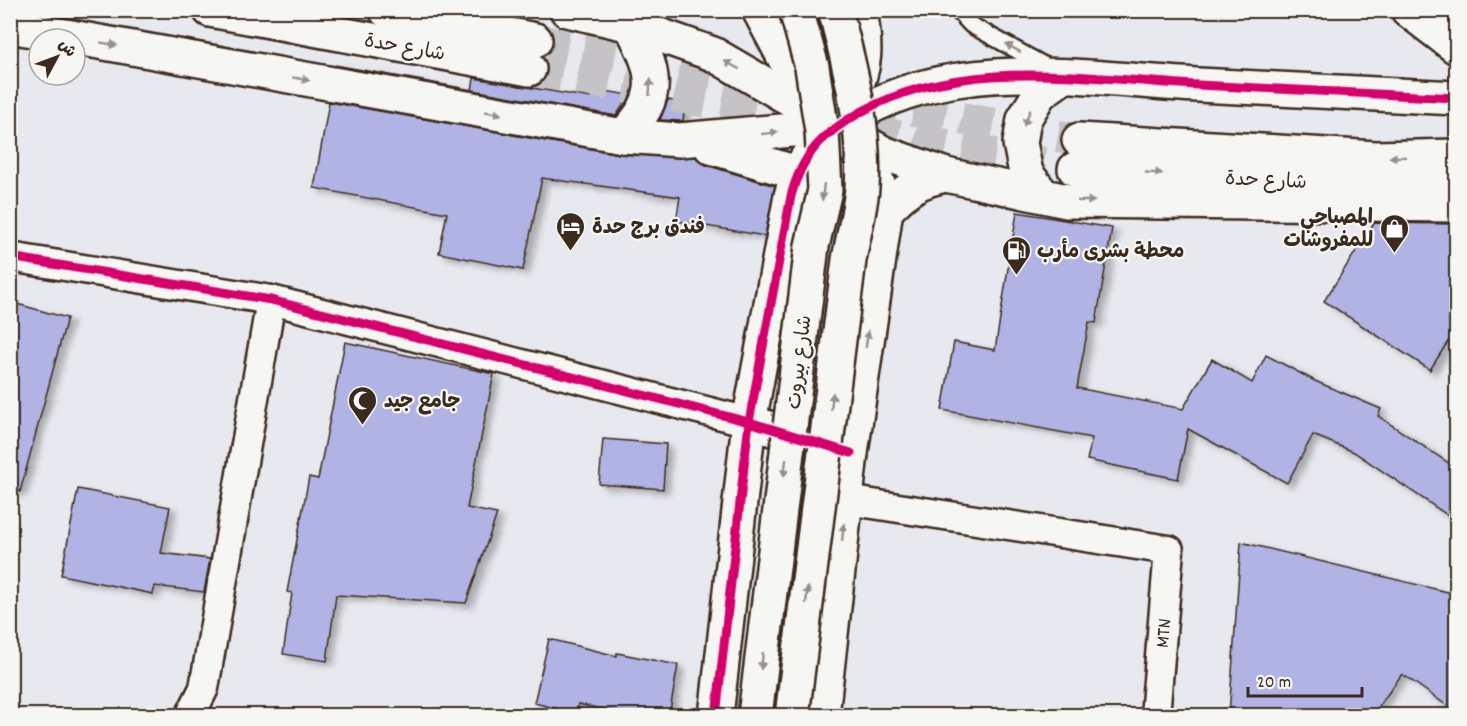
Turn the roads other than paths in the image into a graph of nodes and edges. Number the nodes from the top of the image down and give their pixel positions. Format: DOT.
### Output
graph roads {
  1 [pos="210,10"];
  2 [pos="386,10"];
  3 [pos="567,10"];
  4 [pos="759,10"];
  5 [pos="796,10"];
  6 [pos="835,10"];
  7 [pos="861,10"];
  8 [pos="957,10"];
  9 [pos="1408,10"];
  10 [pos="631,25"];
  11 [pos="10,26"];
  12 [pos="1456,47"];
  13 [pos="1064,76"];
  14 [pos="1456,98"];
  15 [pos="837,126"];
  16 [pos="623,136"];
  17 [pos="680,140"];
  18 [pos="1456,156"];
  19 [pos="797,173"];
  20 [pos="946,175"];
  21 [pos="1456,185"];
  22 [pos="1043,195"];
  23 [pos="1456,205"];
  24 [pos="886,210"];
  25 [pos="10,257"];
  26 [pos="271,300"];
  27 [pos="748,422"];
  28 [pos="851,453"];
  29 [pos="847,500"];
  30 [pos="190,716"];
  31 [pos="716,716"];
  32 [pos="755,716"];
  33 [pos="792,716"];
  34 [pos="822,716"];
  35 [pos="1155,716"];
  1 -- 2 [label="street, شارع حدة"];
  3 -- 10 [label="street"];
  4 -- 15 [label="street"];
  5 -- 32 [label="street, شارع بيروت, one-way, bridge"];
  33 -- 6 [label="street, شارع بيروت, one-way, bridge"];
  7 -- 15 [label="street"];
  13 -- 8 [label="lane, one-way"];
  9 -- 12 [label="street"];
  15 -- 10 [label="street, one-way"];
  16 -- 10 [label="street, one-way"];
  11 -- 16 [label="street, one-way"];
  13 -- 14 [label="street"];
  13 -- 15 [label="street"];
  13 -- 22 [label="street, one-way"];
  17 -- 15 [label="street, one-way"];
  15 -- 19 [label="street"];
  15 -- 20 [label="street"];
  15 -- 24 [label="street"];
  16 -- 17 [label="street"];
  17 -- 19 [label="street"];
  18 -- 21 [label="street, شارع حدة, one-way"];
  19 -- 27 [label="street"];
  20 -- 22 [label="street"];
  20 -- 24 [label="street"];
  22 -- 23 [label="street, one-way"];
  28 -- 24 [label="street, one-way"];
  25 -- 26 [label="street"];
  26 -- 27 [label="street"];
  26 -- 30 [label="street"];
  27 -- 28 [label="street"];
  27 -- 31 [label="street"];
  28 -- 29 [label="street"];
  34 -- 29 [label="street, one-way"];
  29 -- 35 [label="street, MTN"];
}
